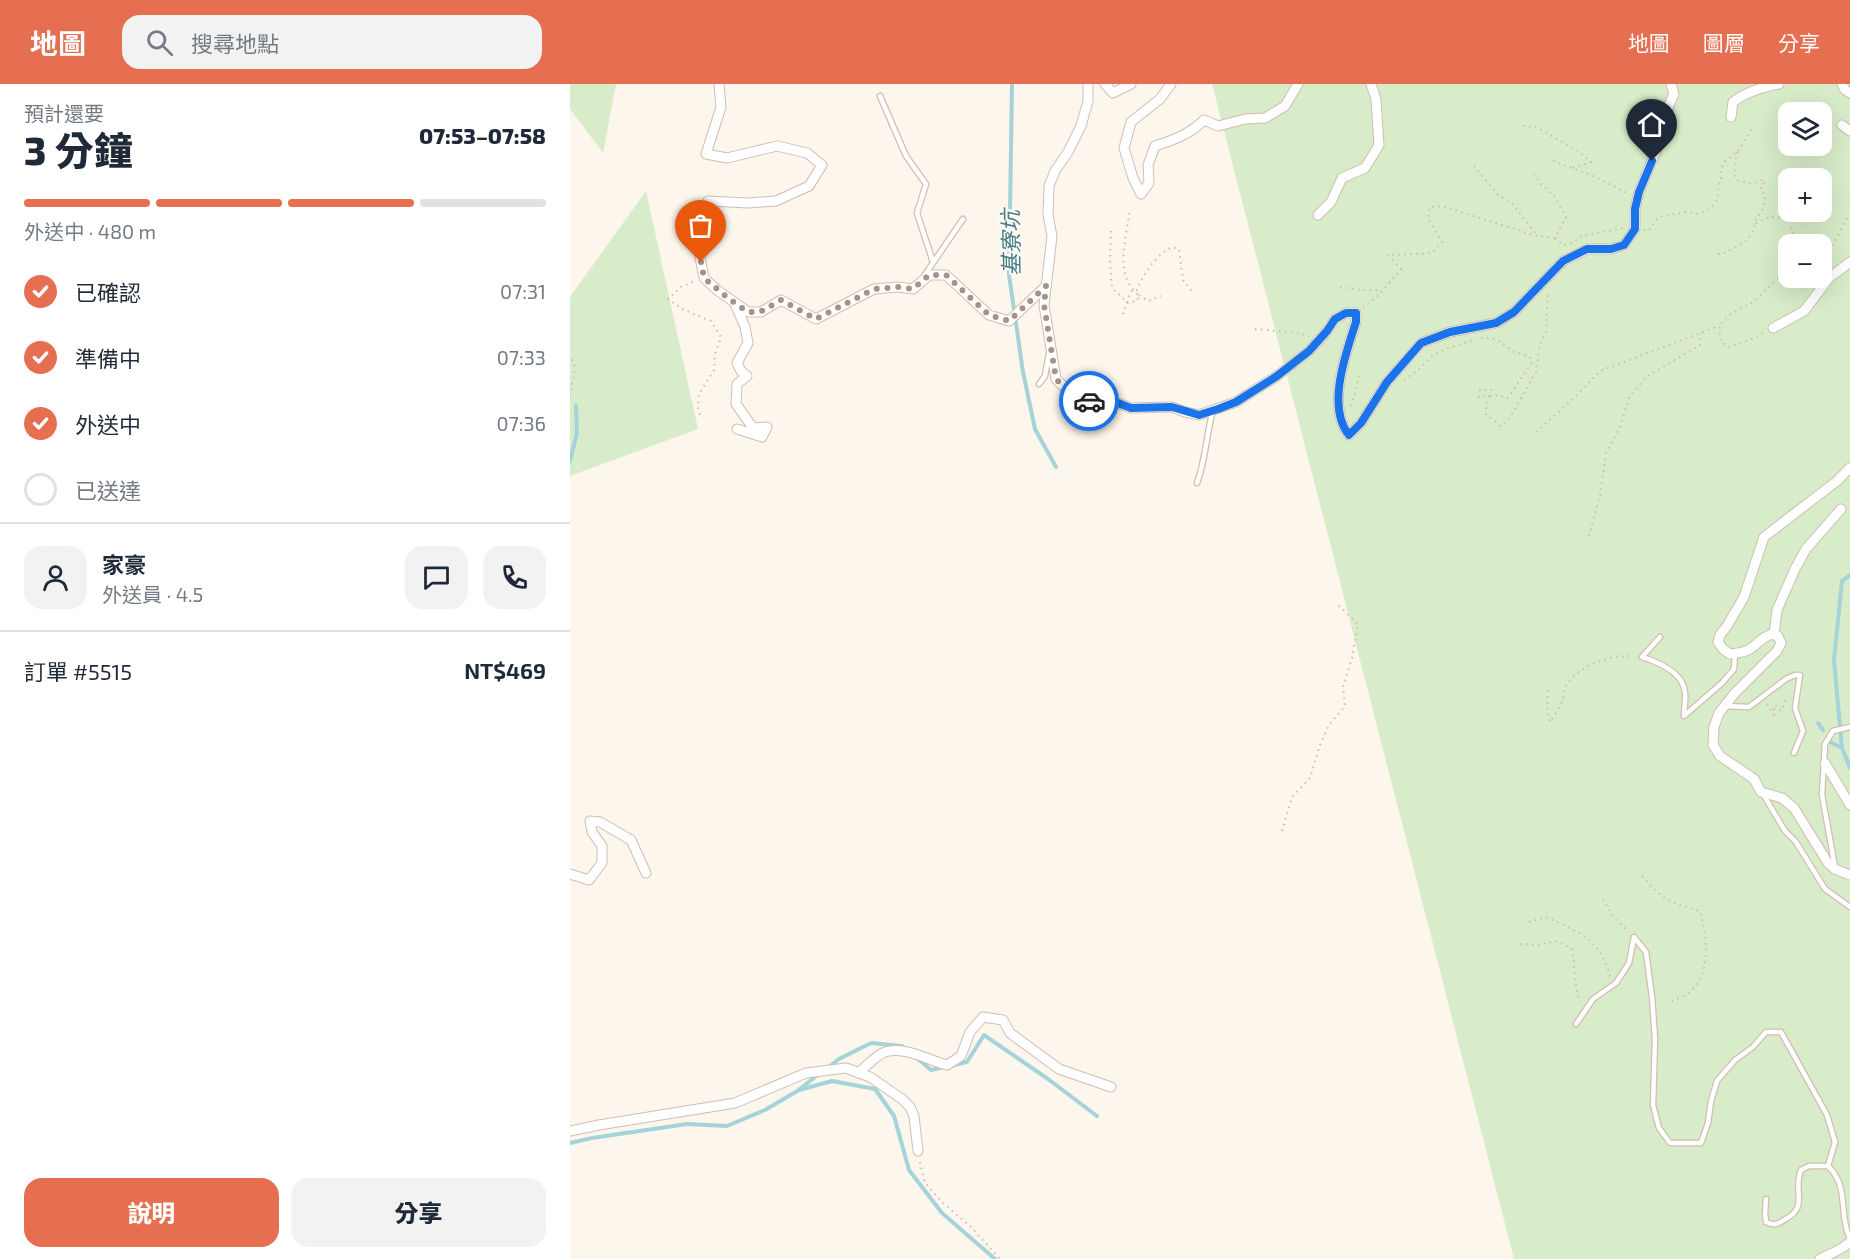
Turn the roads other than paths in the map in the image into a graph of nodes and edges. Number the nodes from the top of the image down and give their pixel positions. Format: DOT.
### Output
graph roads {
  1 [pos="719,84"];
  2 [pos="1088,84"];
  3 [pos="1105,84"];
  4 [pos="1131,84"];
  5 [pos="1171,84"];
  6 [pos="1298,84"];
  7 [pos="1371,84"];
  8 [pos="1671,84"];
  9 [pos="1779,84"];
  10 [pos="1842,84"];
  11 [pos="1850,93"];
  12 [pos="880,96"];
  13 [pos="1731,117"];
  14 [pos="1318,215"];
  15 [pos="963,219"];
  16 [pos="933,262"];
  17 [pos="1850,262"];
  18 [pos="919,284"];
  19 [pos="1046,286"];
  20 [pos="735,304"];
  21 [pos="1773,328"];
  22 [pos="1051,345"];
  23 [pos="1039,384"];
  24 [pos="1213,411"];
  25 [pos="736,429"];
  26 [pos="1850,468"];
  27 [pos="1197,483"];
  28 [pos="1841,509"];
  29 [pos="1774,635"];
  30 [pos="1660,637"];
  31 [pos="1735,653"];
  32 [pos="1724,706"];
  33 [pos="1849,727"];
  34 [pos="1794,753"];
  35 [pos="1825,763"];
  36 [pos="1761,792"];
  37 [pos="1850,805"];
  38 [pos="1835,869"];
  39 [pos="646,873"];
  40 [pos="570,874"];
  41 [pos="1850,874"];
  42 [pos="1850,907"];
  43 [pos="1576,1024"];
  44 [pos="858,1073"];
  45 [pos="1112,1087"];
  46 [pos="570,1131"];
  47 [pos="918,1151"];
  48 [pos="1828,1166"];
  49 [pos="1766,1199"];
  50 [pos="1850,1240"];
  51 [pos="1820,1259"];
  1 -- 20 [label="street"];
  2 -- 19 [label="street"];
  3 -- 4 [label="street"];
  5 -- 6 [label="street"];
  7 -- 14 [label="street"];
  8 -- 24 [label="street"];
  9 -- 13 [label="street"];
  10 -- 11 [label="street"];
  12 -- 16 [label="lane"];
  15 -- 16 [label="lane"];
  16 -- 18 [label="lane"];
  17 -- 21 [label="street"];
  18 -- 19 [label="street"];
  18 -- 20 [label="street"];
  19 -- 22 [label="street"];
  20 -- 25 [label="street"];
  22 -- 23 [label="lane"];
  22 -- 24 [label="street"];
  24 -- 27 [label="lane"];
  26 -- 31 [label="street"];
  28 -- 29 [label="street"];
  29 -- 31 [label="street"];
  29 -- 32 [label="street"];
  30 -- 31 [label="lane"];
  32 -- 34 [label="lane"];
  32 -- 36 [label="street"];
  33 -- 35 [label="lane"];
  35 -- 37 [label="street"];
  35 -- 38 [label="lane"];
  36 -- 38 [label="street"];
  36 -- 42 [label="lane"];
  38 -- 41 [label="street"];
  39 -- 40 [label="street"];
  43 -- 48 [label="lane"];
  44 -- 45 [label="street"];
  44 -- 46 [label="street"];
  44 -- 47 [label="street"];
  48 -- 49 [label="lane"];
  48 -- 50 [label="lane"];
  50 -- 51 [label="street"];
}
